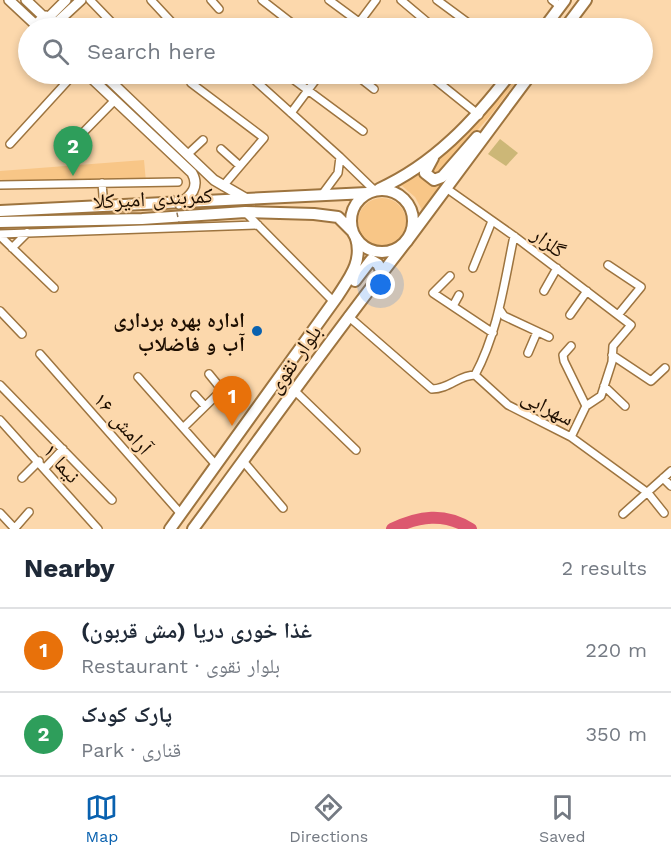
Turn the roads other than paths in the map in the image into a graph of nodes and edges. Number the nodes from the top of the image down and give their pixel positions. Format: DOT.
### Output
graph roads {
  1 [pos="9,0"];
  2 [pos="26,0"];
  3 [pos="81,0"];
  4 [pos="90,0"];
  5 [pos="151,0"];
  6 [pos="211,0"];
  7 [pos="262,0"];
  8 [pos="329,0"];
  9 [pos="376,0"];
  10 [pos="401,0"];
  11 [pos="437,0"];
  12 [pos="586,0"];
  13 [pos="68,2"];
  14 [pos="559,2"];
  15 [pos="219,9"];
  16 [pos="28,18"];
  17 [pos="46,18"];
  18 [pos="56,18"];
  19 [pos="107,18"];
  20 [pos="168,18"];
  21 [pos="285,18"];
  22 [pos="348,18"];
  23 [pos="363,18"];
  24 [pos="422,18"];
  25 [pos="461,18"];
  26 [pos="550,18"];
  27 [pos="572,18"];
  28 [pos="65,84"];
  29 [pos="98,84"];
  30 [pos="114,84"];
  31 [pos="192,84"];
  32 [pos="259,84"];
  33 [pos="298,84"];
  34 [pos="312,84"];
  35 [pos="368,84"];
  36 [pos="440,84"];
  37 [pos="502,84"];
  38 [pos="523,84"];
  39 [pos="374,89"];
  40 [pos="307,91"];
  41 [pos="123,93"];
  42 [pos="115,100"];
  43 [pos="501,112"];
  44 [pos="291,113"];
  45 [pos="479,115"];
  46 [pos="363,131"];
  47 [pos="203,140"];
  48 [pos="10,144"];
  49 [pos="221,149"];
  50 [pos="66,150"];
  51 [pos="439,151"];
  52 [pos="188,154"];
  53 [pos="340,157"];
  54 [pos="240,166"];
  55 [pos="178,182"];
  56 [pos="102,183"];
  57 [pos="0,185"];
  58 [pos="223,186"];
  59 [pos="446,188"];
  60 [pos="371,192"];
  61 [pos="321,196"];
  62 [pos="306,197"];
  63 [pos="176,199"];
  64 [pos="248,199"];
  65 [pos="104,207"];
  66 [pos="0,211"];
  67 [pos="246,212"];
  68 [pos="307,214"];
  69 [pos="492,221"];
  70 [pos="0,222"];
  71 [pos="182,222"];
  72 [pos="142,224"];
  73 [pos="258,225"];
  74 [pos="27,233"];
  75 [pos="0,235"];
  76 [pos="354,235"];
  77 [pos="514,236"];
  78 [pos="407,241"];
  79 [pos="12,248"];
  80 [pos="608,265"];
  81 [pos="473,268"];
  82 [pos="556,268"];
  83 [pos="382,273"];
  84 [pos="450,276"];
  85 [pos="54,288"];
  86 [pos="544,291"];
  87 [pos="587,291"];
  88 [pos="459,295"];
  89 [pos="335,299"];
  90 [pos="453,306"];
  91 [pos="500,310"];
  92 [pos="0,311"];
  93 [pos="570,315"];
  94 [pos="618,315"];
  95 [pos="348,316"];
  96 [pos="537,332"];
  97 [pos="493,333"];
  98 [pos="22,334"];
  99 [pos="549,337"];
  100 [pos="571,346"];
  101 [pos="528,353"];
  102 [pos="40,354"];
  103 [pos="612,355"];
  104 [pos="665,368"];
  105 [pos="209,375"];
  106 [pos="475,375"];
  107 [pos="138,377"];
  108 [pos="0,385"];
  109 [pos="604,386"];
  110 [pos="296,392"];
  111 [pos="195,395"];
  112 [pos="205,406"];
  113 [pos="586,406"];
  114 [pos="625,406"];
  115 [pos="0,420"];
  116 [pos="184,427"];
  117 [pos="571,436"];
  118 [pos="63,449"];
  119 [pos="356,450"];
  120 [pos="39,461"];
  121 [pos="243,461"];
  122 [pos="216,465"];
  123 [pos="45,468"];
  124 [pos="671,471"];
  125 [pos="22,478"];
  126 [pos="663,478"];
  127 [pos="671,486"];
  128 [pos="648,493"];
  129 [pos="112,500"];
  130 [pos="283,508"];
  131 [pos="29,512"];
  132 [pos="0,513"];
  133 [pos="664,513"];
  134 [pos="181,514"];
  135 [pos="623,514"];
  136 [pos="15,529"];
  137 [pos="98,529"];
  138 [pos="170,529"];
  139 [pos="193,529"];
  1 -- 16 [label="main road"];
  2 -- 17 [label="main road"];
  3 -- 13 [label="main road"];
  4 -- 19 [label="street"];
  5 -- 20 [label="street"];
  6 -- 15 [label="street"];
  7 -- 21 [label="street"];
  8 -- 22 [label="street"];
  9 -- 23 [label="street"];
  10 -- 24 [label="street"];
  11 -- 25 [label="street"];
  12 -- 27 [label="main road"];
  13 -- 18 [label="main road"];
  14 -- 26 [label="main road"];
  28 -- 48 [label="street"];
  29 -- 42 [label="main road"];
  30 -- 41 [label="main road"];
  31 -- 54 [label="street"];
  32 -- 44 [label="street"];
  33 -- 40 [label="street"];
  34 -- 40 [label="street"];
  35 -- 39 [label="street"];
  36 -- 45 [label="street"];
  37 -- 45 [label="main road"];
  38 -- 43 [label="main road"];
  40 -- 44 [label="street"];
  40 -- 46 [label="street"];
  41 -- 42 [label="main road"];
  41 -- 52 [label="main road"];
  42 -- 50 [label="street"];
  42 -- 63 [label="main road"];
  43 -- 51 [label="main road"];
  43 -- 59 [label="main road, بلوار نقوی"];
  44 -- 53 [label="street"];
  45 -- 51 [label="main road"];
  47 -- 52 [label="street"];
  49 -- 54 [label="street"];
  51 -- 60 [label="main road"];
  52 -- 58 [label="main road"];
  53 -- 60 [label="street"];
  53 -- 61 [label="street"];
  54 -- 58 [label="street"];
  55 -- 56 [label="street"];
  56 -- 57 [label="street"];
  56 -- 65 [label="street"];
  58 -- 64 [label="main road"];
  59 -- 69 [label="street, گلزار"];
  59 -- 78 [label="main road, بلوار نقوی"];
  60 -- 61 [label="main road, کمربندی امیرکلا"];
  60 -- 76 [label="main road"];
  60 -- 78 [label="main road"];
  61 -- 62 [label="main road, کمربندی امیرکلا"];
  62 -- 64 [label="main road, کمربندی امیرکلا"];
  62 -- 68 [label="main road"];
  63 -- 64 [label="main road, کمربندی امیرکلا"];
  63 -- 65 [label="main road, کمربندی امیرکلا"];
  65 -- 66 [label="main road, کمربندی امیرکلا"];
  67 -- 68 [label="main road, کمربندی امیرکلا"];
  67 -- 71 [label="main road, کمربندی امیرکلا"];
  67 -- 73 [label="street"];
  68 -- 76 [label="main road, کمربندی امیرکلا"];
  69 -- 77 [label="street, گلزار"];
  69 -- 81 [label="street"];
  70 -- 72 [label="main road, کمربندی امیرکلا"];
  71 -- 72 [label="main road, کمربندی امیرکلا"];
  71 -- 73 [label="street"];
  72 -- 74 [label="street"];
  73 -- 89 [label="street"];
  74 -- 75 [label="street"];
  74 -- 79 [label="street"];
  75 -- 79 [label="street"];
  76 -- 78 [label="main road"];
  76 -- 89 [label="main road, بلوار نقوی"];
  77 -- 82 [label="street, گلزار"];
  77 -- 91 [label="street"];
  78 -- 83 [label="main road, بلوار نقوی"];
  79 -- 85 [label="street"];
  80 -- 94 [label="street"];
  82 -- 86 [label="street"];
  82 -- 87 [label="street, گلزار"];
  83 -- 89 [label="main road"];
  83 -- 95 [label="main road, بلوار نقوی"];
  84 -- 90 [label="street"];
  87 -- 93 [label="street"];
  87 -- 94 [label="street, گلزار"];
  88 -- 90 [label="street"];
  89 -- 122 [label="main road, بلوار نقوی"];
  90 -- 97 [label="street"];
  91 -- 96 [label="street"];
  91 -- 97 [label="street"];
  92 -- 98 [label="street"];
  94 -- 103 [label="street, گلزار"];
  95 -- 106 [label="street"];
  95 -- 110 [label="main road, بلوار نقوی"];
  96 -- 99 [label="street"];
  96 -- 101 [label="street"];
  97 -- 106 [label="street"];
  100 -- 113 [label="street"];
  102 -- 134 [label="street, آرامش ۱۶"];
  103 -- 104 [label="street"];
  103 -- 109 [label="street"];
  105 -- 112 [label="street"];
  106 -- 117 [label="street, سهرابی"];
  107 -- 116 [label="street"];
  108 -- 118 [label="street"];
  109 -- 113 [label="street"];
  109 -- 114 [label="street"];
  110 -- 119 [label="street"];
  110 -- 121 [label="main road, بلوار نقوی"];
  111 -- 112 [label="street"];
  112 -- 116 [label="street"];
  113 -- 117 [label="street"];
  115 -- 120 [label="street, نیما ۱"];
  116 -- 122 [label="street"];
  117 -- 128 [label="street, سهرابی"];
  118 -- 123 [label="street"];
  118 -- 129 [label="street"];
  120 -- 123 [label="street, نیما ۱"];
  120 -- 125 [label="street"];
  121 -- 130 [label="street"];
  121 -- 139 [label="main road, بلوار نقوی"];
  122 -- 134 [label="main road, بلوار نقوی"];
  123 -- 137 [label="street, نیما ۱"];
  124 -- 126 [label="street"];
  126 -- 127 [label="street"];
  126 -- 128 [label="street"];
  128 -- 133 [label="street, سهرابی"];
  128 -- 135 [label="street"];
  131 -- 136 [label="street"];
  132 -- 136 [label="street"];
  134 -- 138 [label="main road, بلوار نقوی"];
}
